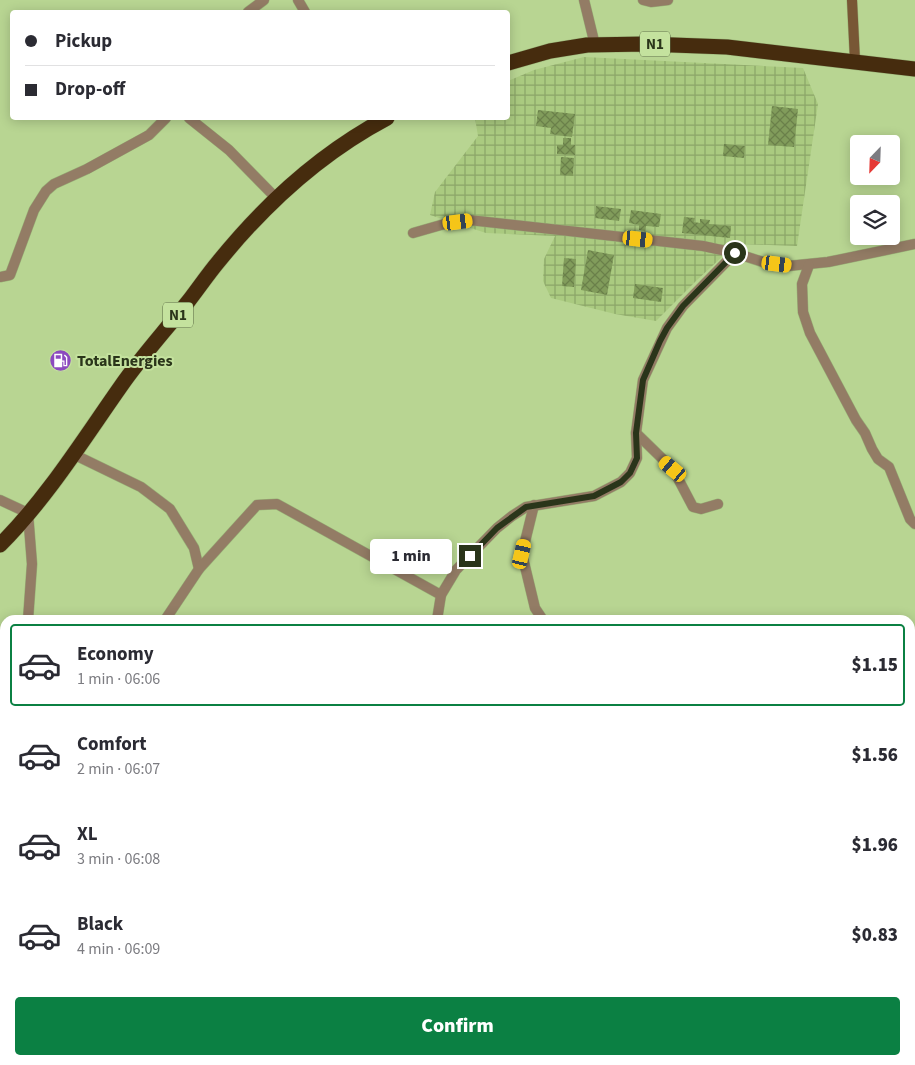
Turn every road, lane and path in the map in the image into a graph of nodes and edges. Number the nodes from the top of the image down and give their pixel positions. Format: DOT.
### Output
graph roads {
  1 [pos="264,0"];
  2 [pos="584,0"];
  3 [pos="642,0"];
  4 [pos="668,0"];
  5 [pos="852,0"];
  6 [pos="251,10"];
  7 [pos="595,45"];
  8 [pos="854,61"];
  9 [pos="510,62"];
  10 [pos="915,68"];
  11 [pos="164,120"];
  12 [pos="192,120"];
  13 [pos="378,120"];
  14 [pos="276,198"];
  15 [pos="413,233"];
  16 [pos="915,244"];
  17 [pos="735,253"];
  18 [pos="808,265"];
  19 [pos="0,277"];
  20 [pos="636,433"];
  21 [pos="73,454"];
  22 [pos="0,500"];
  23 [pos="718,504"];
  24 [pos="534,505"];
  25 [pos="28,513"];
  26 [pos="915,524"];
  27 [pos="0,545"];
  28 [pos="199,569"];
  29 [pos="441,595"];
  30 [pos="28,615"];
  31 [pos="168,615"];
  32 [pos="438,615"];
  33 [pos="540,615"];
  1 -- 6 [label="street"];
  2 -- 7 [label="street"];
  3 -- 4 [label="street"];
  5 -- 8 [label="street"];
  7 -- 8 [label="highway, N1"];
  7 -- 9 [label="highway, N1"];
  8 -- 10 [label="highway, N1"];
  11 -- 19 [label="street"];
  12 -- 14 [label="street"];
  13 -- 14 [label="highway, N1"];
  14 -- 21 [label="highway, N1"];
  15 -- 17 [label="street"];
  16 -- 18 [label="street"];
  17 -- 18 [label="street"];
  17 -- 20 [label="street"];
  18 -- 26 [label="street"];
  20 -- 23 [label="street"];
  20 -- 24 [label="street"];
  21 -- 25 [label="highway, N1"];
  21 -- 28 [label="street"];
  22 -- 25 [label="street"];
  24 -- 29 [label="street"];
  24 -- 33 [label="street"];
  25 -- 27 [label="highway, N1"];
  25 -- 30 [label="street"];
  28 -- 29 [label="street"];
  28 -- 31 [label="street"];
  29 -- 32 [label="street"];
}
